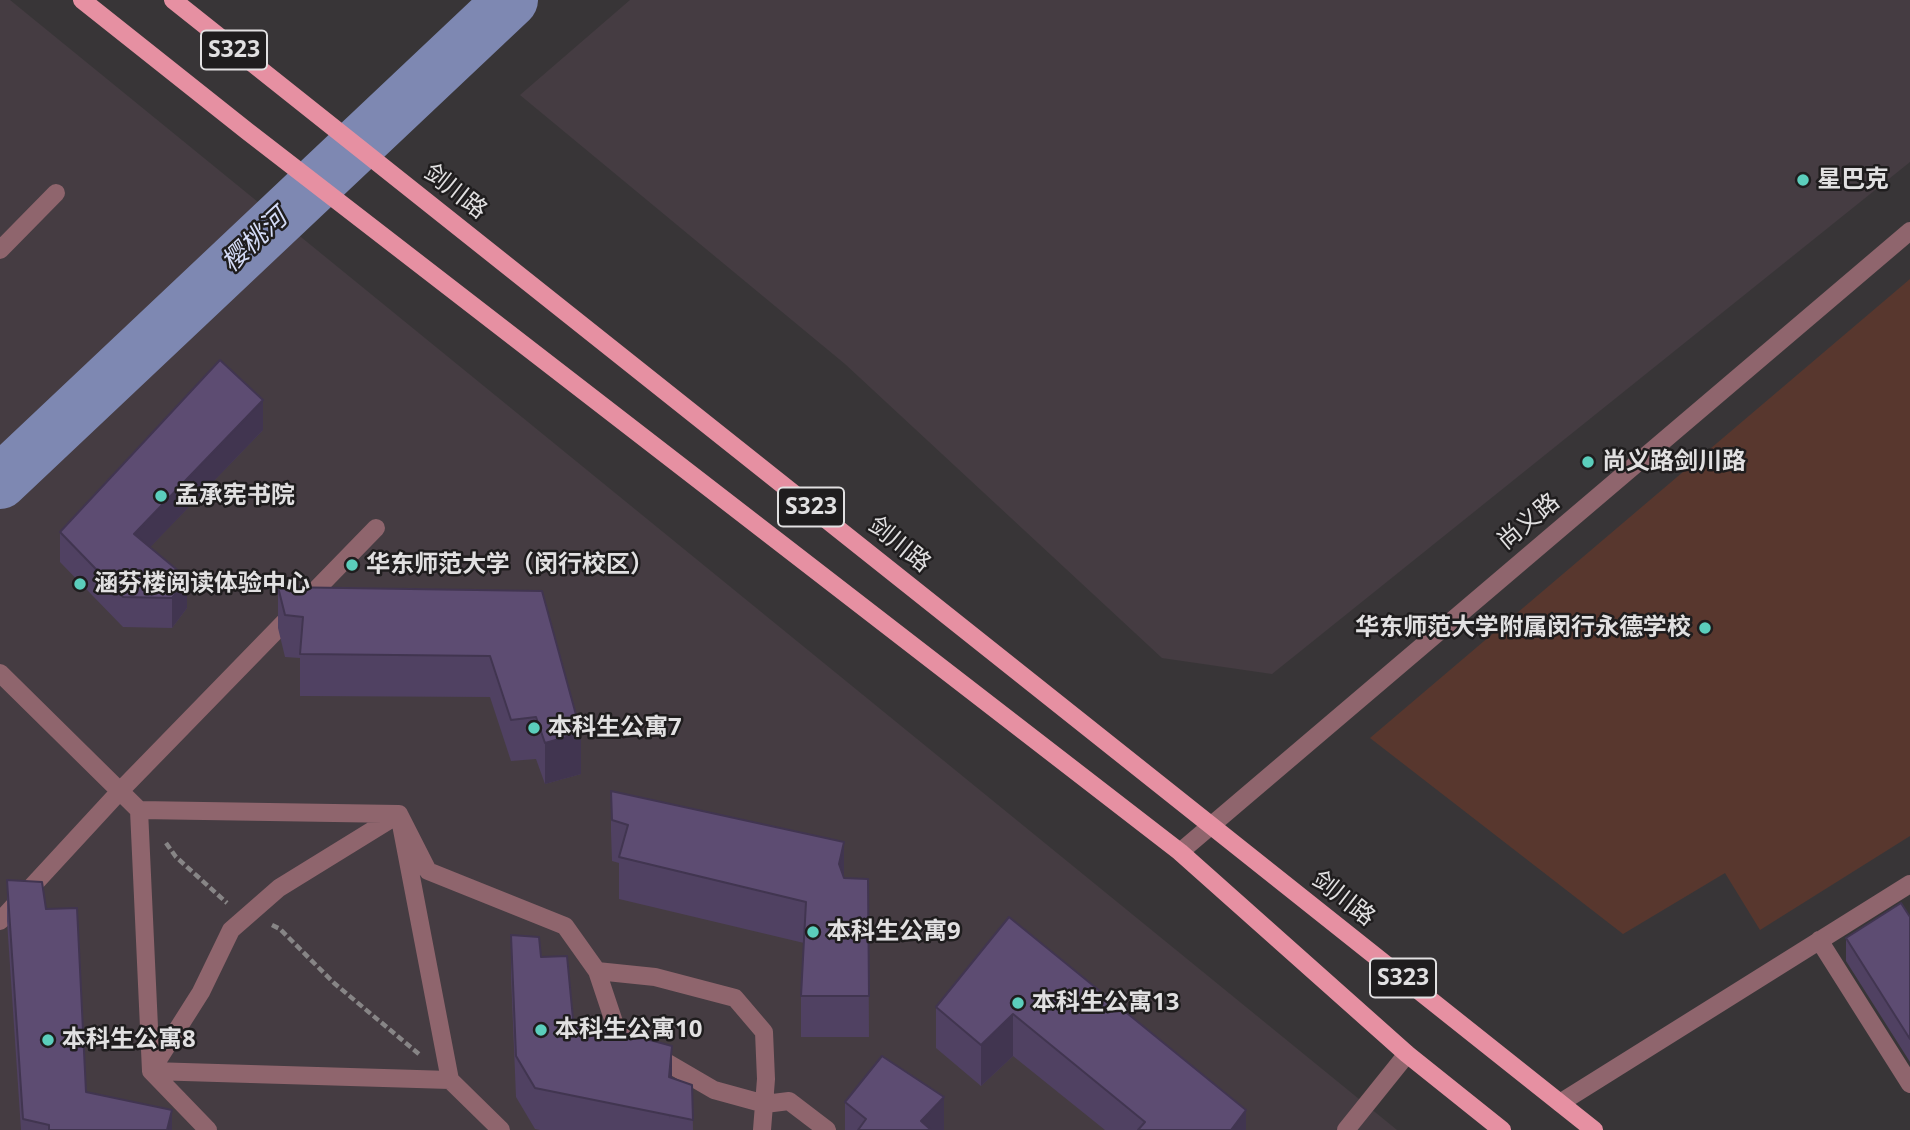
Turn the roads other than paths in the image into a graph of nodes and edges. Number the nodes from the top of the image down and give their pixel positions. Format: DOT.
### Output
graph roads {
  1 [pos="82,0"];
  2 [pos="173,0"];
  3 [pos="56,193"];
  4 [pos="1910,231"];
  5 [pos="0,250"];
  6 [pos="376,528"];
  7 [pos="0,673"];
  8 [pos="120,791"];
  9 [pos="139,810"];
  10 [pos="399,814"];
  11 [pos="1211,825"];
  12 [pos="1180,852"];
  13 [pos="1910,884"];
  14 [pos="0,921"];
  15 [pos="1819,940"];
  16 [pos="597,971"];
  17 [pos="1407,1054"];
  18 [pos="151,1071"];
  19 [pos="450,1080"];
  20 [pos="1910,1084"];
  21 [pos="1560,1102"];
  22 [pos="765,1104"];
  23 [pos="208,1130"];
  24 [pos="501,1130"];
  25 [pos="762,1130"];
  26 [pos="827,1130"];
  27 [pos="1346,1130"];
  28 [pos="1502,1130"];
  29 [pos="1594,1130"];
  1 -- 12 [label="main road"];
  2 -- 11 [label="main road, 剑川路 / S323"];
  3 -- 5 [label="street"];
  4 -- 11 [label="street, 尚义路"];
  6 -- 8 [label="street"];
  7 -- 8 [label="street"];
  8 -- 9 [label="street"];
  8 -- 14 [label="street"];
  9 -- 10 [label="street"];
  9 -- 18 [label="street"];
  10 -- 16 [label="street"];
  10 -- 18 [label="street"];
  10 -- 19 [label="street"];
  11 -- 12 [label="street, 尚义路"];
  11 -- 21 [label="main road, 剑川路 / S323"];
  12 -- 17 [label="main road"];
  13 -- 15 [label="street"];
  15 -- 20 [label="street"];
  15 -- 21 [label="street"];
  16 -- 22 [label="street"];
  16 -- 22 [label="street"];
  17 -- 27 [label="street"];
  17 -- 28 [label="main road"];
  18 -- 19 [label="street"];
  18 -- 23 [label="street"];
  19 -- 24 [label="street"];
  21 -- 29 [label="main road, 剑川路 / S323"];
  22 -- 25 [label="street"];
  22 -- 26 [label="street"];
}
